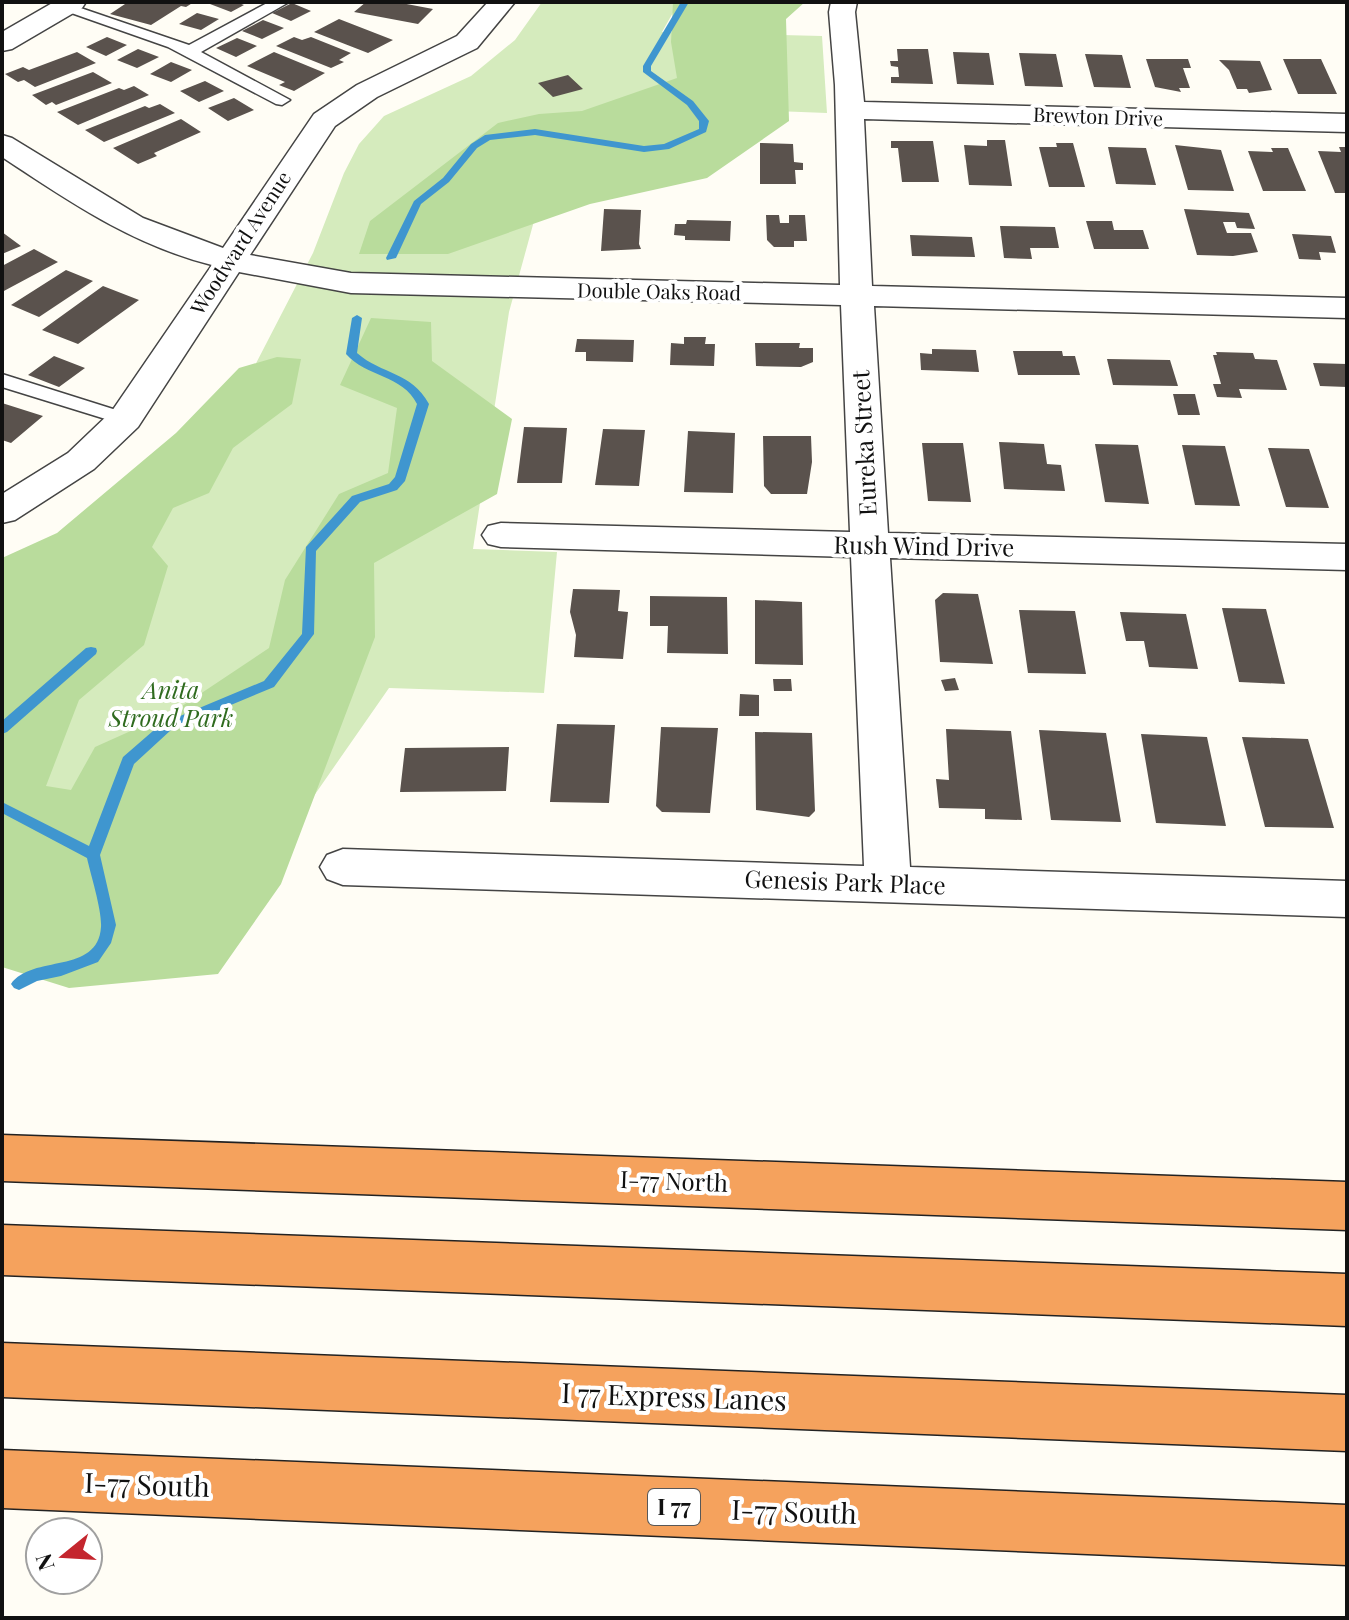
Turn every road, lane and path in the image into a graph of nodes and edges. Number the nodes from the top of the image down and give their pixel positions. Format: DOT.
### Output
graph roads {
  1 [pos="281,2"];
  2 [pos="502,2"];
  3 [pos="844,2"];
  4 [pos="70,4"];
  5 [pos="2,43"];
  6 [pos="189,52"];
  7 [pos="282,100"];
  8 [pos="849,110"];
  9 [pos="1347,123"];
  10 [pos="2,144"];
  11 [pos="230,260"];
  12 [pos="857,297"];
  13 [pos="1347,308"];
  14 [pos="2,380"];
  15 [pos="125,419"];
  16 [pos="2,511"];
  17 [pos="501,535"];
  18 [pos="869,545"];
  19 [pos="1347,557"];
  20 [pos="343,867"];
  21 [pos="888,885"];
  22 [pos="1347,899"];
  23 [pos="2,1158"];
  24 [pos="1347,1206"];
  25 [pos="2,1250"];
  26 [pos="1347,1300"];
  27 [pos="2,1370"];
  28 [pos="1347,1423"];
  29 [pos="2,1479"];
  30 [pos="1347,1535"];
  1 -- 6 [label="lane"];
  2 -- 11 [label="street, Woodward Avenue"];
  3 -- 8 [label="street, Eureka Street"];
  4 -- 5 [label="street"];
  4 -- 6 [label="lane"];
  6 -- 7 [label="lane"];
  8 -- 9 [label="street, Brewton Drive"];
  8 -- 12 [label="street, Eureka Street"];
  10 -- 11 [label="street, Double Oaks Road"];
  11 -- 12 [label="street, Double Oaks Road"];
  11 -- 15 [label="street, Woodward Avenue"];
  12 -- 13 [label="street, Double Oaks Road"];
  12 -- 18 [label="street, Eureka Street"];
  14 -- 15 [label="lane"];
  15 -- 16 [label="street, Woodward Avenue"];
  17 -- 18 [label="street, Rush Wind Drive"];
  18 -- 19 [label="street, Rush Wind Drive"];
  18 -- 21 [label="street, Eureka Street"];
  20 -- 21 [label="street, Genesis Park Place"];
  21 -- 22 [label="street, Genesis Park Place"];
  23 -- 24 [label="highway, I-77 North"];
  25 -- 26 [label="highway"];
  27 -- 28 [label="highway, I 77 Express Lanes"];
  29 -- 30 [label="highway, I-77 South / I 77"];
}
